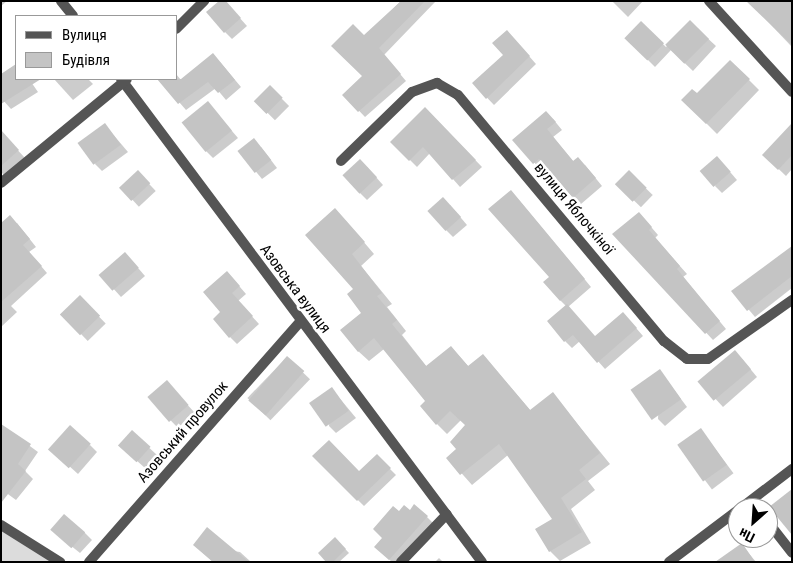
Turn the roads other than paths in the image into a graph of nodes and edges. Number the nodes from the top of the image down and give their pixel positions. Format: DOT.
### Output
graph roads {
  1 [pos="61,1"];
  2 [pos="204,1"];
  3 [pos="709,1"];
  4 [pos="72,15"];
  5 [pos="178,27"];
  6 [pos="124,80"];
  7 [pos="792,92"];
  8 [pos="341,161"];
  9 [pos="1,183"];
  10 [pos="792,300"];
  11 [pos="300,322"];
  12 [pos="792,469"];
  13 [pos="761,498"];
  14 [pos="447,514"];
  15 [pos="728,518"];
  16 [pos="1,525"];
  17 [pos="778,535"];
  18 [pos="792,553"];
  19 [pos="60,562"];
  20 [pos="89,562"];
  21 [pos="401,562"];
  22 [pos="482,562"];
  23 [pos="669,562"];
  1 -- 4 [label="street"];
  2 -- 5 [label="street"];
  3 -- 7 [label="street"];
  6 -- 9 [label="street"];
  6 -- 11 [label="street, Азовська вулиця"];
  8 -- 10 [label="street, вулиця Яблочкіної"];
  11 -- 14 [label="street, Азовська вулиця"];
  11 -- 20 [label="street, Азовський провулок"];
  12 -- 13 [label="street"];
  14 -- 21 [label="street"];
  14 -- 22 [label="street, Азовська вулиця"];
  15 -- 23 [label="street"];
  16 -- 19 [label="street"];
  17 -- 18 [label="street"];
}
